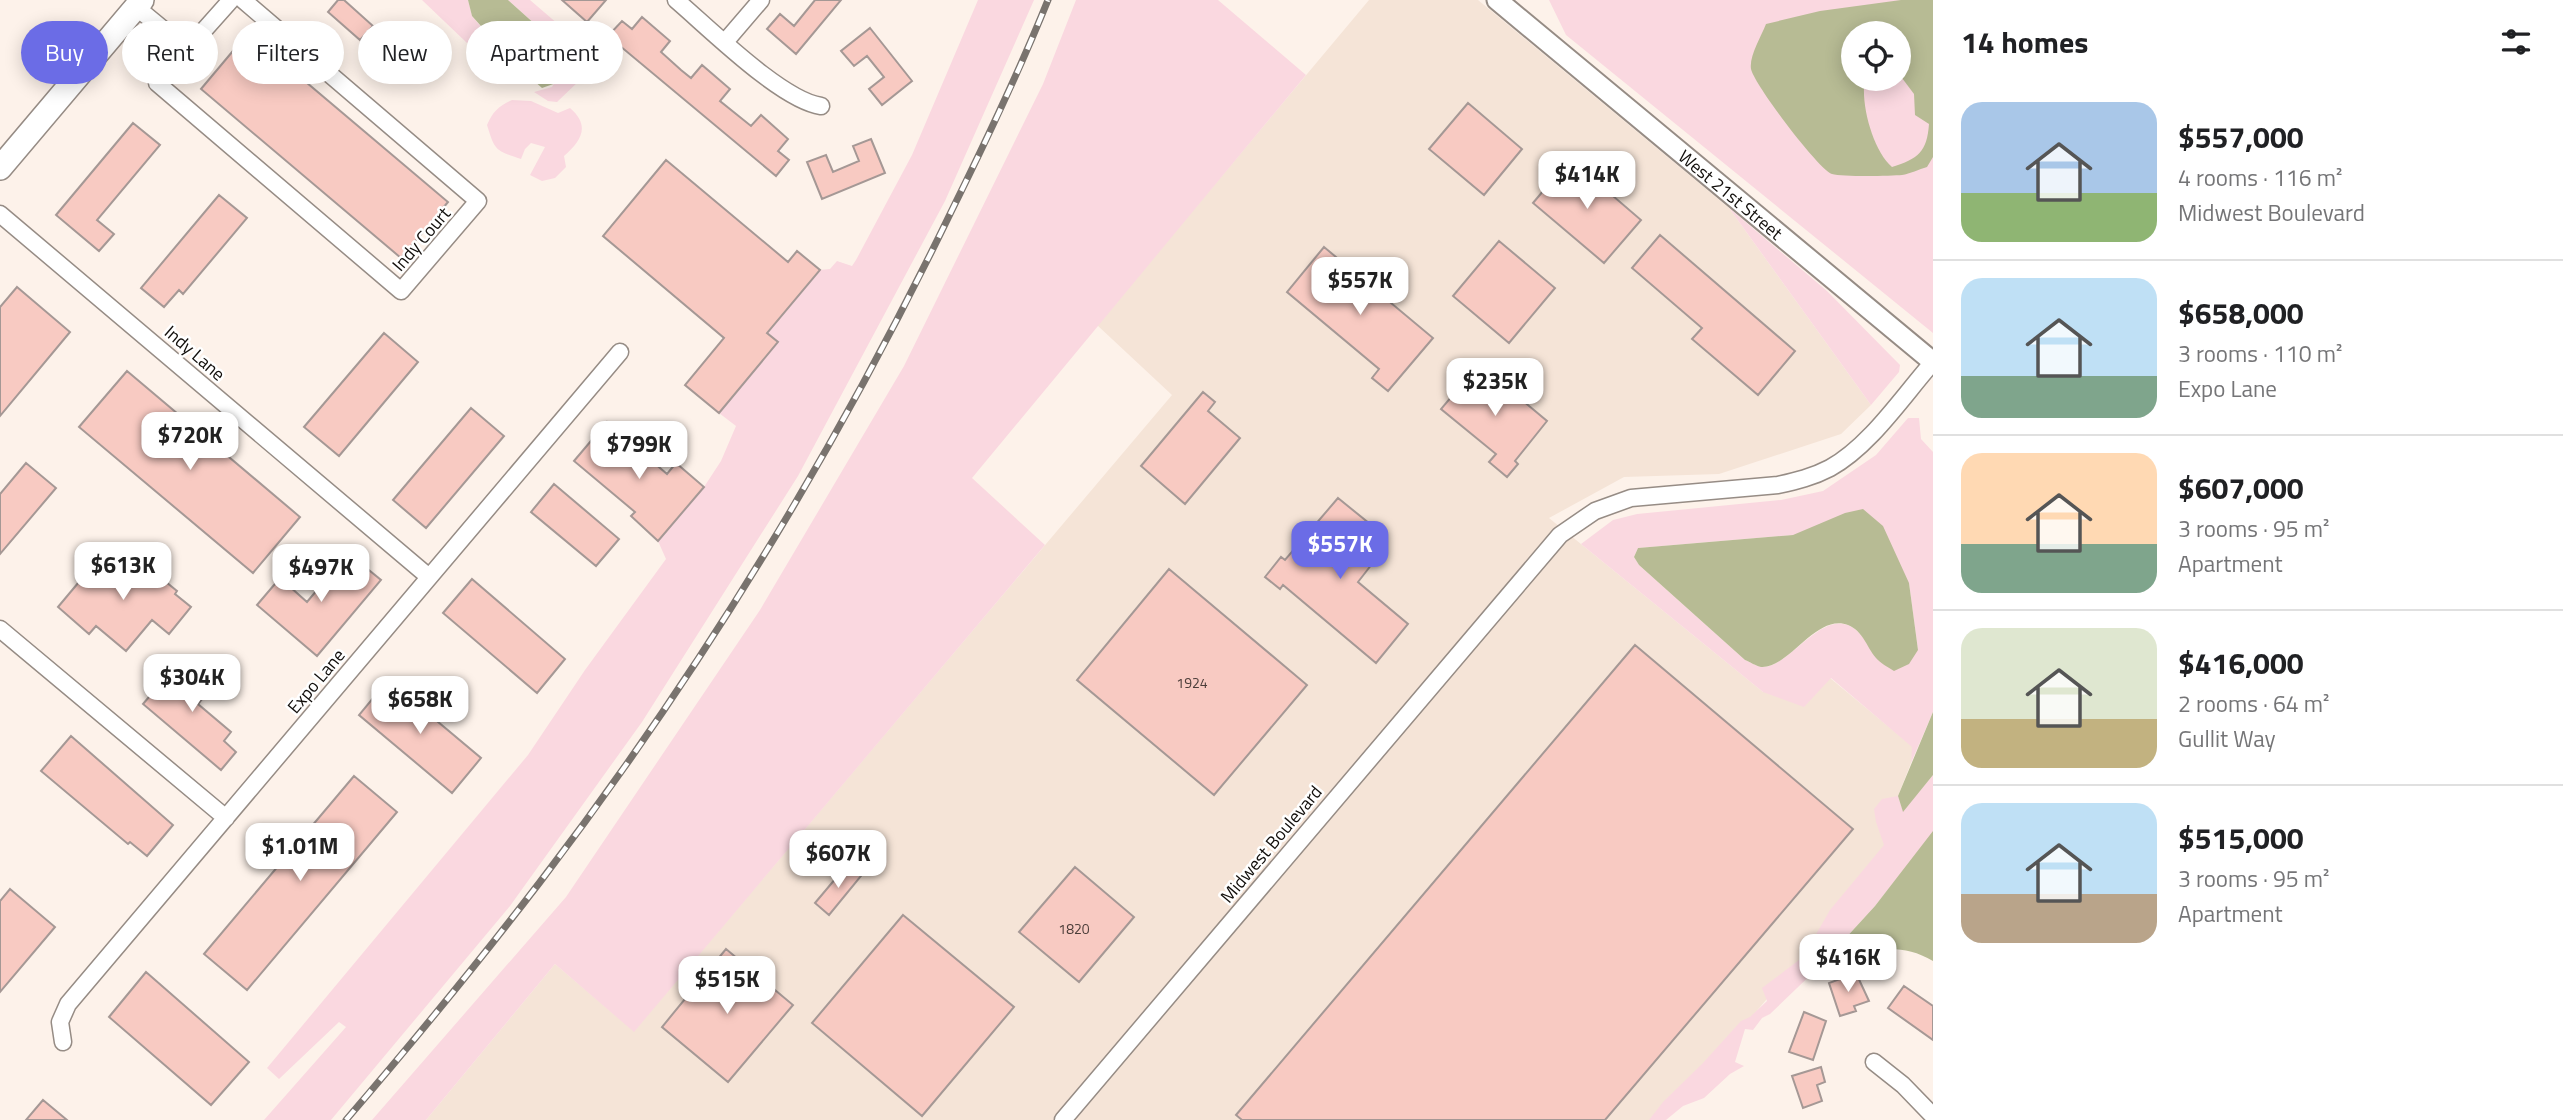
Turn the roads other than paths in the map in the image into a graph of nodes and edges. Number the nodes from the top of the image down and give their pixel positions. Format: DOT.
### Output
graph roads {
  1 [pos="231,0"];
  2 [pos="243,0"];
  3 [pos="676,0"];
  4 [pos="761,0"];
  5 [pos="1497,0"];
  6 [pos="139,3"];
  7 [pos="158,21"];
  8 [pos="212,21"];
  9 [pos="725,42"];
  10 [pos="159,84"];
  11 [pos="821,106"];
  12 [pos="0,168"];
  13 [pos="0,214"];
  14 [pos="620,352"];
  15 [pos="1933,362"];
  16 [pos="429,577"];
  17 [pos="0,629"];
  18 [pos="226,818"];
  19 [pos="62,1042"];
  20 [pos="1874,1062"];
  21 [pos="1933,1116"];
  22 [pos="1063,1120"];
  1 -- 8 [label="street, Indy Court"];
  2 -- 10 [label="street, Indy Court"];
  3 -- 9 [label="street"];
  4 -- 9 [label="street"];
  5 -- 15 [label="street, West 21st Street"];
  6 -- 7 [label="street"];
  6 -- 12 [label="main road"];
  9 -- 11 [label="street"];
  13 -- 16 [label="street, Indy Lane"];
  14 -- 16 [label="street, Expo Lane"];
  15 -- 22 [label="street, Midwest Boulevard"];
  16 -- 18 [label="street, Expo Lane"];
  17 -- 18 [label="street"];
  18 -- 19 [label="street, Expo Lane"];
  20 -- 21 [label="street"];
}
